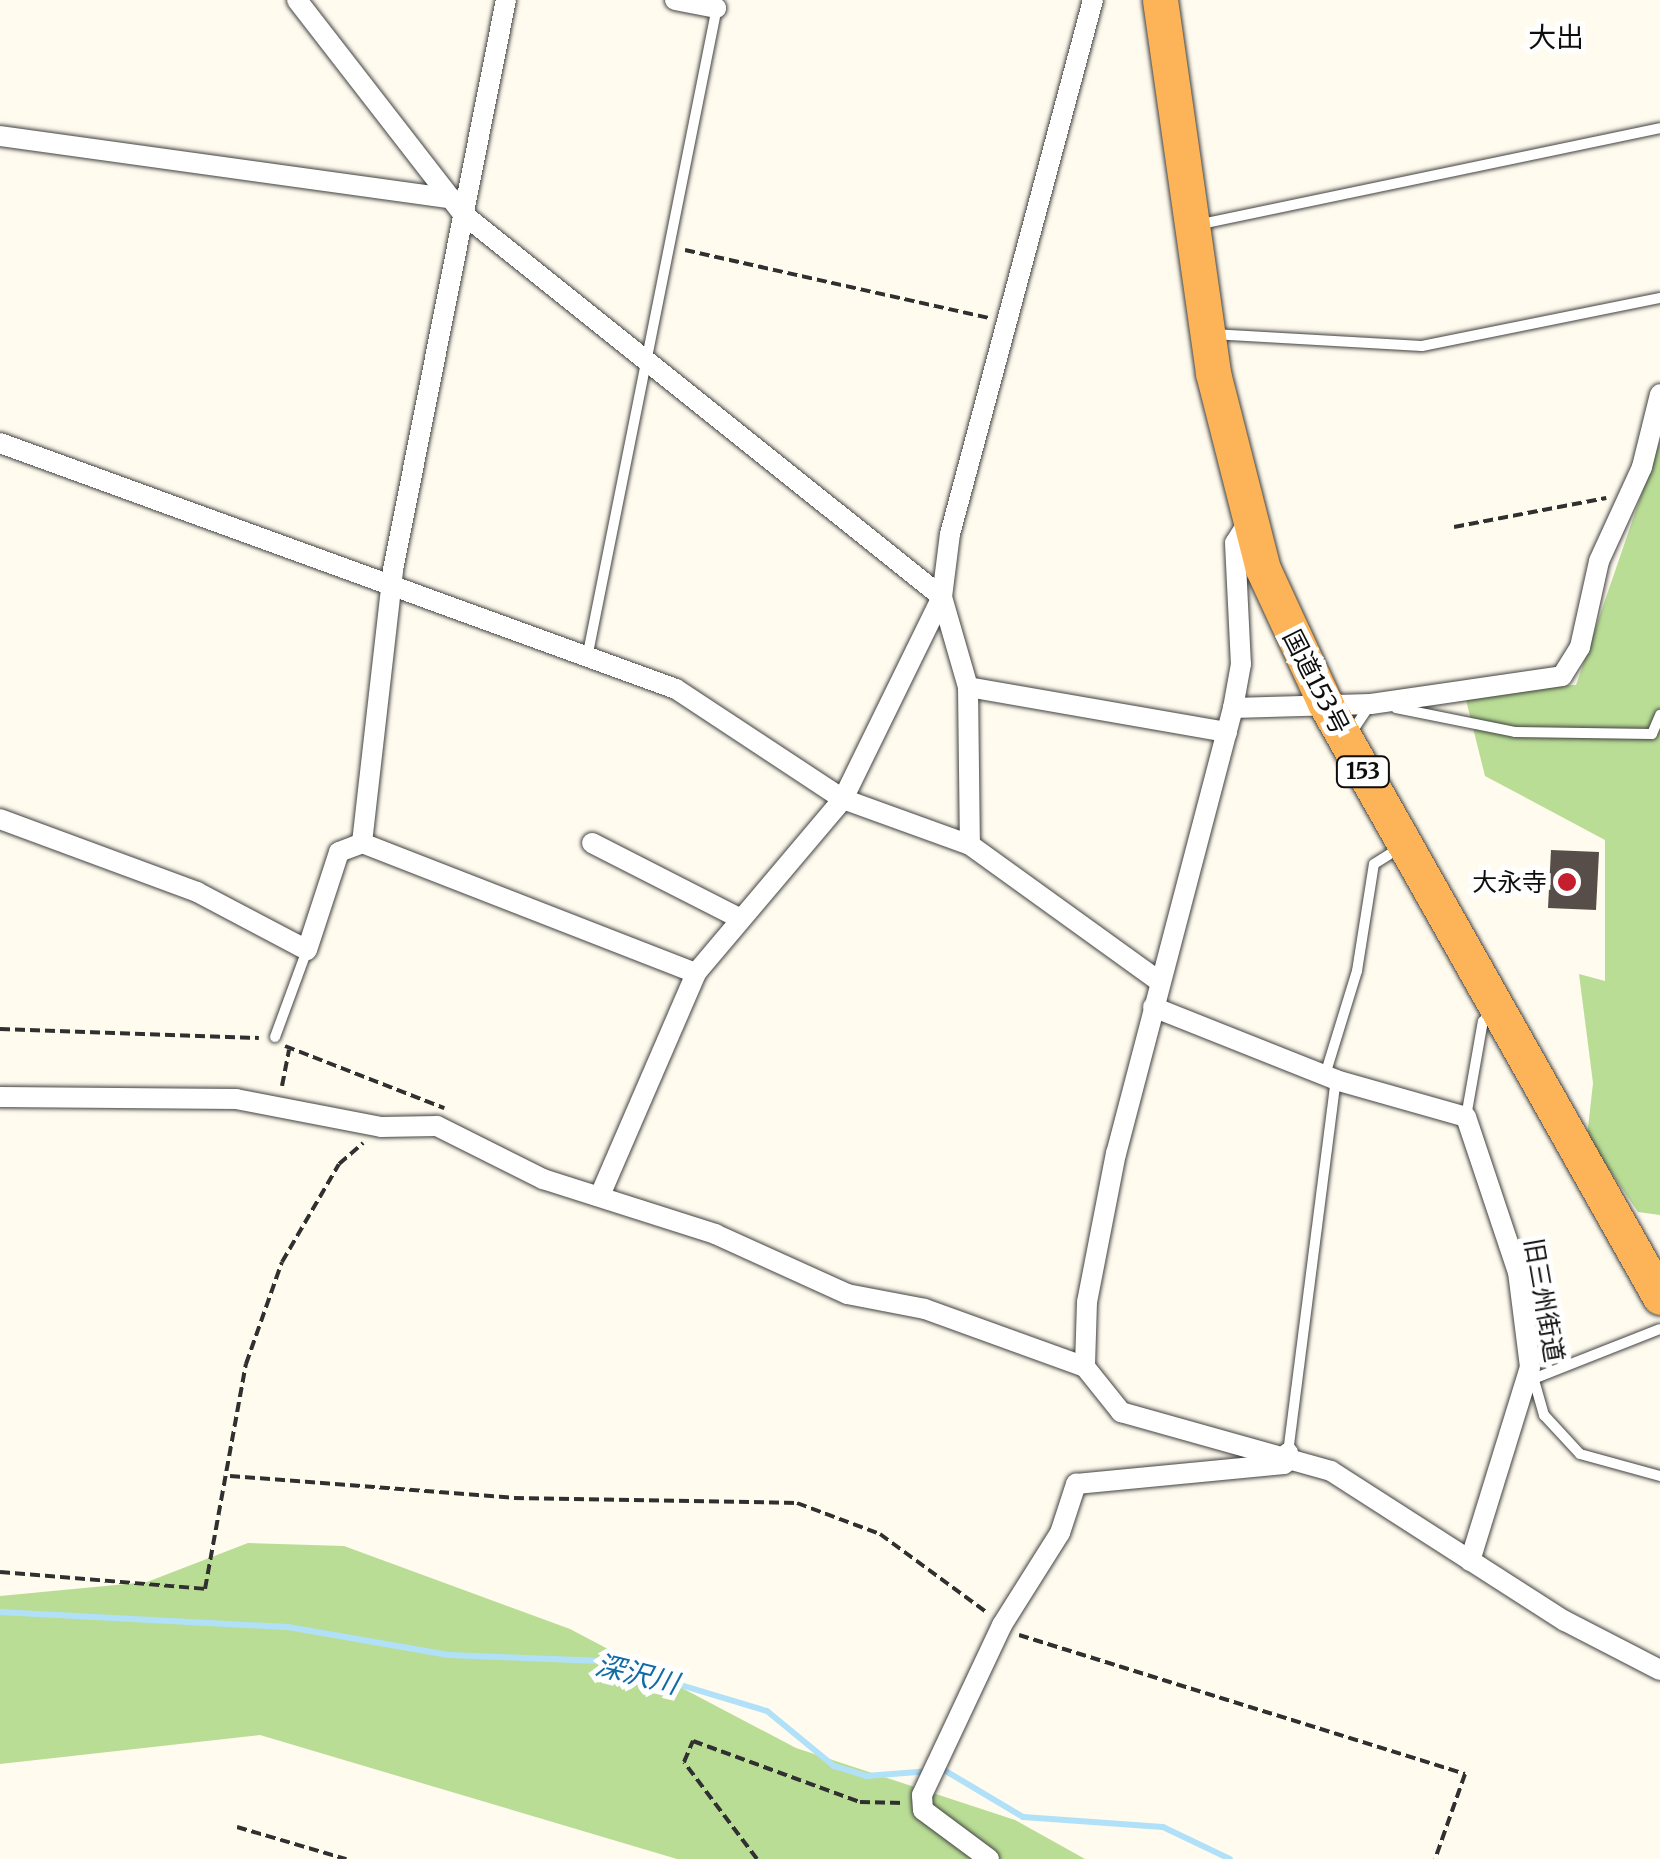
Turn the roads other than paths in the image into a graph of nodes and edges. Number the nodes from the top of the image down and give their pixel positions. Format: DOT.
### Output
graph roads {
  1 [pos="297,0"];
  2 [pos="506,0"];
  3 [pos="675,0"];
  4 [pos="1093,0"];
  5 [pos="1160,0"];
  6 [pos="718,4"];
  7 [pos="1660,128"];
  8 [pos="0,136"];
  9 [pos="458,206"];
  10 [pos="1191,226"];
  11 [pos="1660,298"];
  12 [pos="1206,334"];
  13 [pos="645,365"];
  14 [pos="1660,394"];
  15 [pos="0,443"];
  16 [pos="1247,524"];
  17 [pos="393,586"];
  18 [pos="942,597"];
  19 [pos="588,653"];
  20 [pos="968,688"];
  21 [pos="1325,703"];
  22 [pos="1371,704"];
  23 [pos="1232,708"];
  24 [pos="1660,715"];
  25 [pos="1227,732"];
  26 [pos="1345,740"];
  27 [pos="843,799"];
  28 [pos="0,819"];
  29 [pos="362,843"];
  30 [pos="592,843"];
  31 [pos="970,845"];
  32 [pos="1404,846"];
  33 [pos="741,919"];
  34 [pos="307,950"];
  35 [pos="696,973"];
  36 [pos="1160,982"];
  37 [pos="1153,1007"];
  38 [pos="1496,1011"];
  39 [pos="274,1037"];
  40 [pos="1330,1078"];
  41 [pos="0,1097"];
  42 [pos="1466,1116"];
  43 [pos="601,1193"];
  44 [pos="1660,1297"];
  45 [pos="1660,1330"];
  46 [pos="1085,1367"];
  47 [pos="1532,1373"];
  48 [pos="1288,1453"];
  49 [pos="1660,1476"];
  50 [pos="1470,1561"];
  51 [pos="1660,1670"];
  52 [pos="989,1859"];
  1 -- 9 [label="street"];
  2 -- 9 [label="street"];
  3 -- 6 [label="street"];
  4 -- 18 [label="street"];
  5 -- 10 [label="highway, 国道153号 / 153"];
  6 -- 13 [label="lane"];
  7 -- 10 [label="lane"];
  8 -- 9 [label="street"];
  9 -- 13 [label="street"];
  9 -- 17 [label="street"];
  10 -- 12 [label="highway, 国道153号 / 153"];
  11 -- 12 [label="lane"];
  12 -- 16 [label="highway, 国道153号 / 153"];
  13 -- 18 [label="street"];
  13 -- 19 [label="lane"];
  14 -- 22 [label="street"];
  15 -- 17 [label="street"];
  16 -- 21 [label="highway, 国道153号 / 153"];
  16 -- 23 [label="street"];
  17 -- 19 [label="street"];
  17 -- 29 [label="street"];
  18 -- 20 [label="street"];
  18 -- 27 [label="street"];
  19 -- 27 [label="street"];
  20 -- 25 [label="street"];
  20 -- 31 [label="street"];
  21 -- 22 [label="street"];
  21 -- 23 [label="street"];
  21 -- 26 [label="highway, 国道153号 / 153"];
  22 -- 24 [label="lane"];
  22 -- 26 [label="lane"];
  23 -- 25 [label="street"];
  25 -- 36 [label="street"];
  26 -- 32 [label="highway, 国道153号 / 153"];
  27 -- 31 [label="street"];
  27 -- 33 [label="street"];
  28 -- 34 [label="street"];
  29 -- 34 [label="street"];
  29 -- 35 [label="street"];
  30 -- 33 [label="street"];
  31 -- 36 [label="street"];
  32 -- 38 [label="highway, 国道153号 / 153"];
  32 -- 40 [label="lane"];
  33 -- 35 [label="street"];
  34 -- 39 [label="lane"];
  35 -- 43 [label="street"];
  36 -- 37 [label="street"];
  37 -- 40 [label="street"];
  37 -- 46 [label="street"];
  38 -- 42 [label="lane, 旧三州街道"];
  38 -- 44 [label="highway, 国道153号 / 153"];
  40 -- 42 [label="street"];
  40 -- 48 [label="lane"];
  41 -- 43 [label="street"];
  42 -- 47 [label="street, 旧三州街道"];
  43 -- 46 [label="street"];
  45 -- 47 [label="lane"];
  46 -- 48 [label="street"];
  47 -- 49 [label="lane, 旧三州街道"];
  47 -- 50 [label="street"];
  48 -- 50 [label="street"];
  48 -- 52 [label="street"];
  50 -- 51 [label="street"];
}
